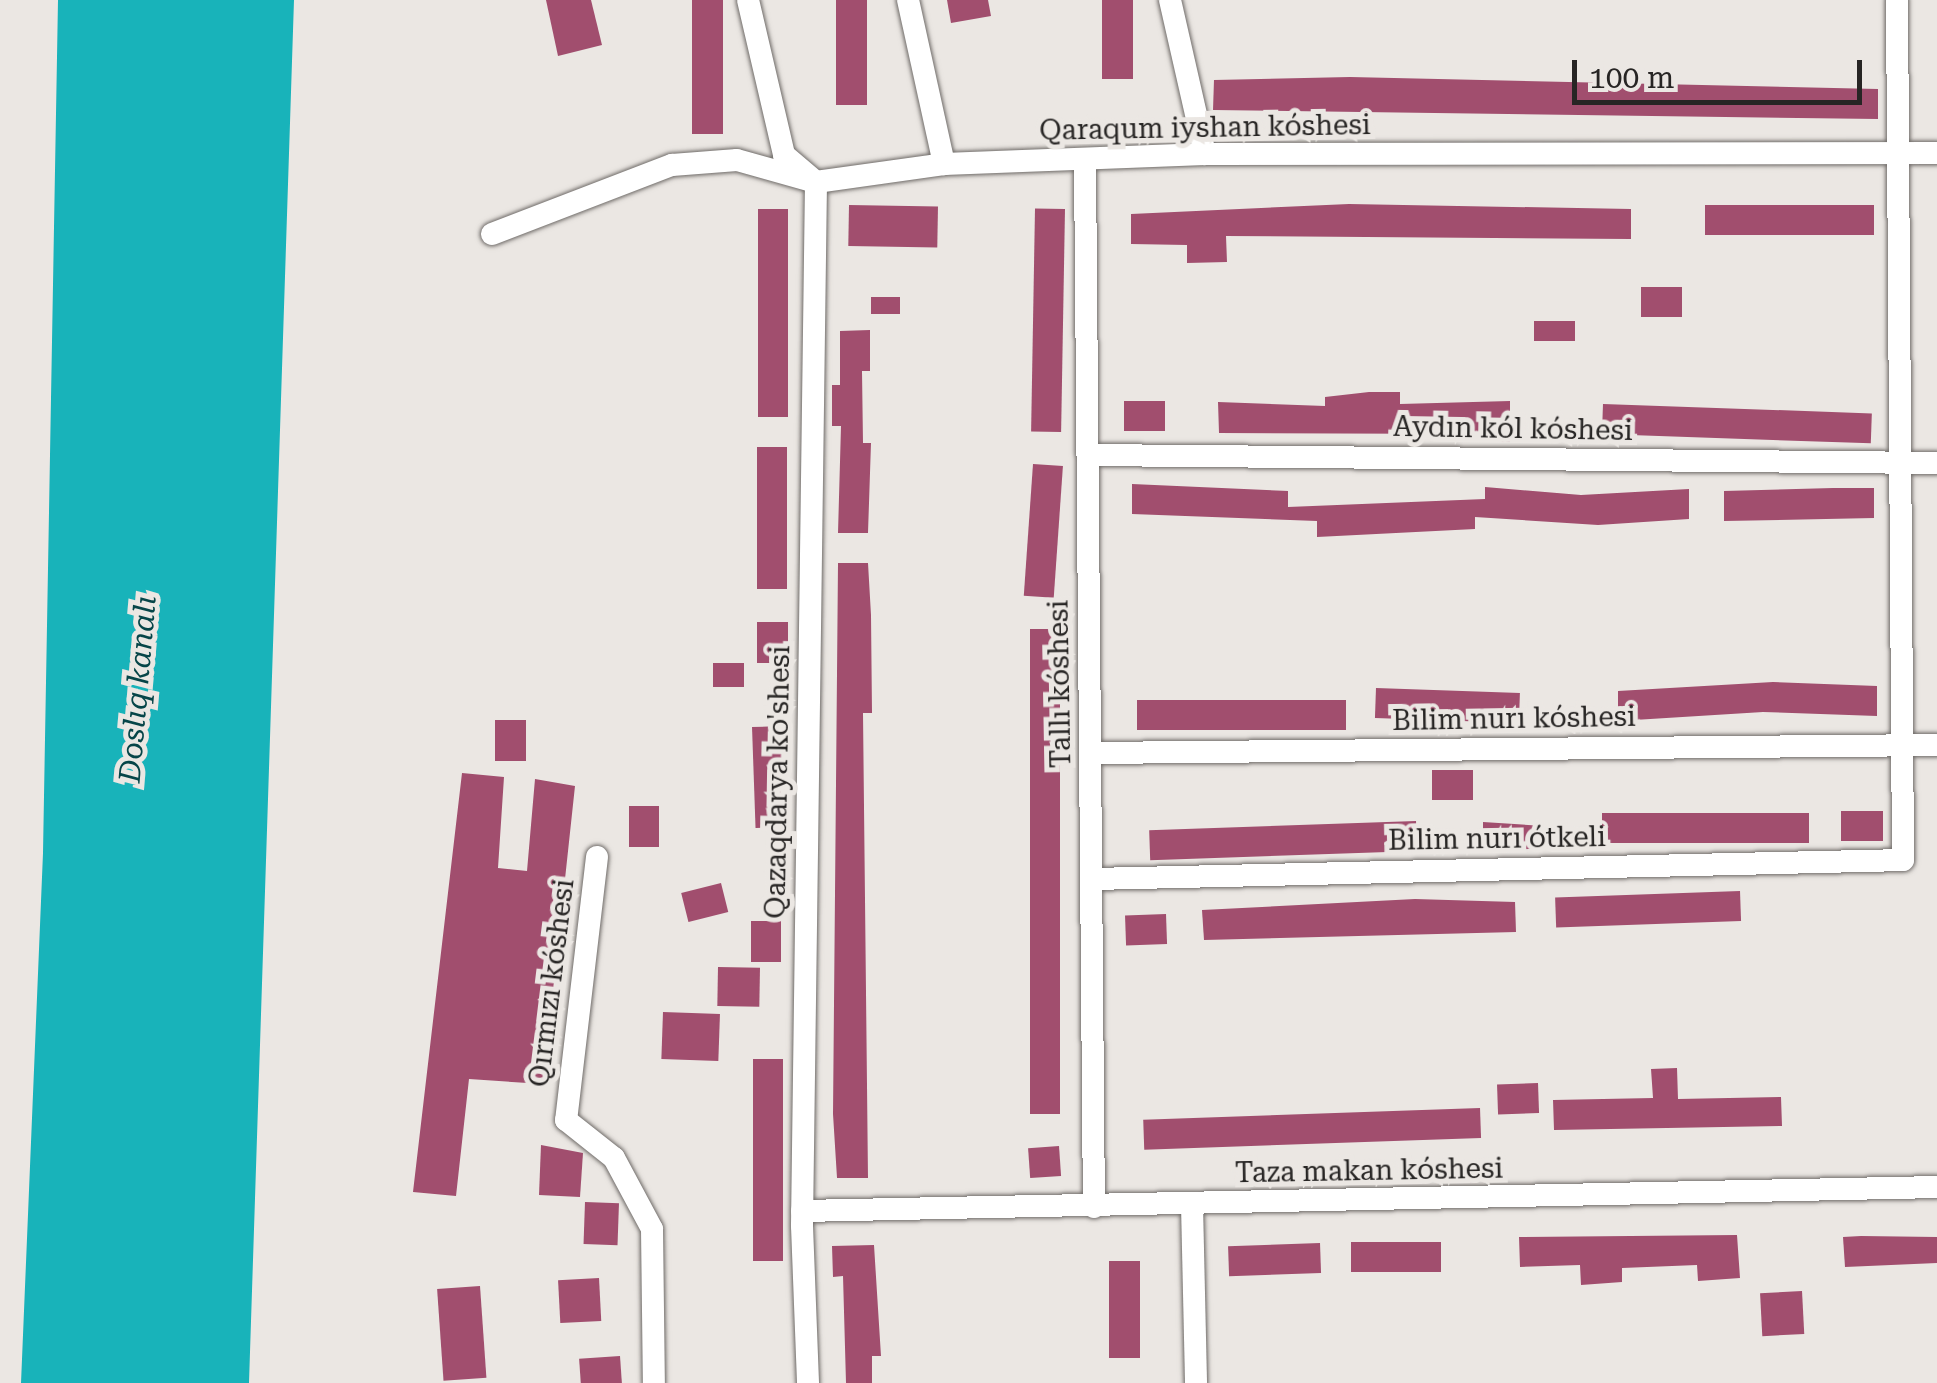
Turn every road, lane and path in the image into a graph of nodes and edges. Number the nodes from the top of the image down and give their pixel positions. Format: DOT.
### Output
graph roads {
  1 [pos="748,0"];
  2 [pos="908,0"];
  3 [pos="1170,0"];
  4 [pos="1897,0"];
  5 [pos="1899,153"];
  6 [pos="1937,153"];
  7 [pos="1206,154"];
  8 [pos="1086,162"];
  9 [pos="944,164"];
  10 [pos="816,182"];
  11 [pos="492,234"];
  12 [pos="1088,455"];
  13 [pos="1903,463"];
  14 [pos="1937,463"];
  15 [pos="1937,745"];
  16 [pos="1903,746"];
  17 [pos="1091,753"];
  18 [pos="597,858"];
  19 [pos="1093,878"];
  20 [pos="1937,1187"];
  21 [pos="1192,1206"];
  22 [pos="1094,1207"];
  23 [pos="802,1212"];
  24 [pos="654,1383"];
  25 [pos="808,1383"];
  26 [pos="1196,1383"];
  1 -- 10 [label="street"];
  2 -- 9 [label="street"];
  3 -- 7 [label="street"];
  4 -- 5 [label="street"];
  5 -- 6 [label="street, Qaraqum iyshan kóshesi"];
  5 -- 7 [label="street, Qaraqum iyshan kóshesi"];
  5 -- 13 [label="street"];
  7 -- 8 [label="street, Qaraqum iyshan kóshesi"];
  8 -- 9 [label="street, Qaraqum iyshan kóshesi"];
  8 -- 12 [label="street, Tallı kóshesi"];
  9 -- 10 [label="street, Qaraqum iyshan kóshesi"];
  10 -- 11 [label="street, Qaraqum iyshan kóshesi"];
  10 -- 23 [label="street, Qazaqdarya ko'shesi"];
  12 -- 13 [label="street, Aydın kól kóshesi"];
  12 -- 17 [label="street, Tallı kóshesi"];
  13 -- 14 [label="street, Aydın kól kóshesi"];
  13 -- 16 [label="street"];
  15 -- 16 [label="street, Bilim nurı kóshesi"];
  16 -- 17 [label="street, Bilim nurı kóshesi"];
  16 -- 19 [label="street, Bilim nurı ótkeli"];
  17 -- 19 [label="street, Tallı kóshesi"];
  18 -- 24 [label="street, Qırmızı kóshesi"];
  19 -- 22 [label="street, Tallı kóshesi"];
  20 -- 21 [label="street, Taza makan kóshesi"];
  21 -- 22 [label="street, Taza makan kóshesi"];
  21 -- 26 [label="street"];
  22 -- 23 [label="street, Taza makan kóshesi"];
  23 -- 25 [label="street, Qazaqdarya ko'shesi"];
}
